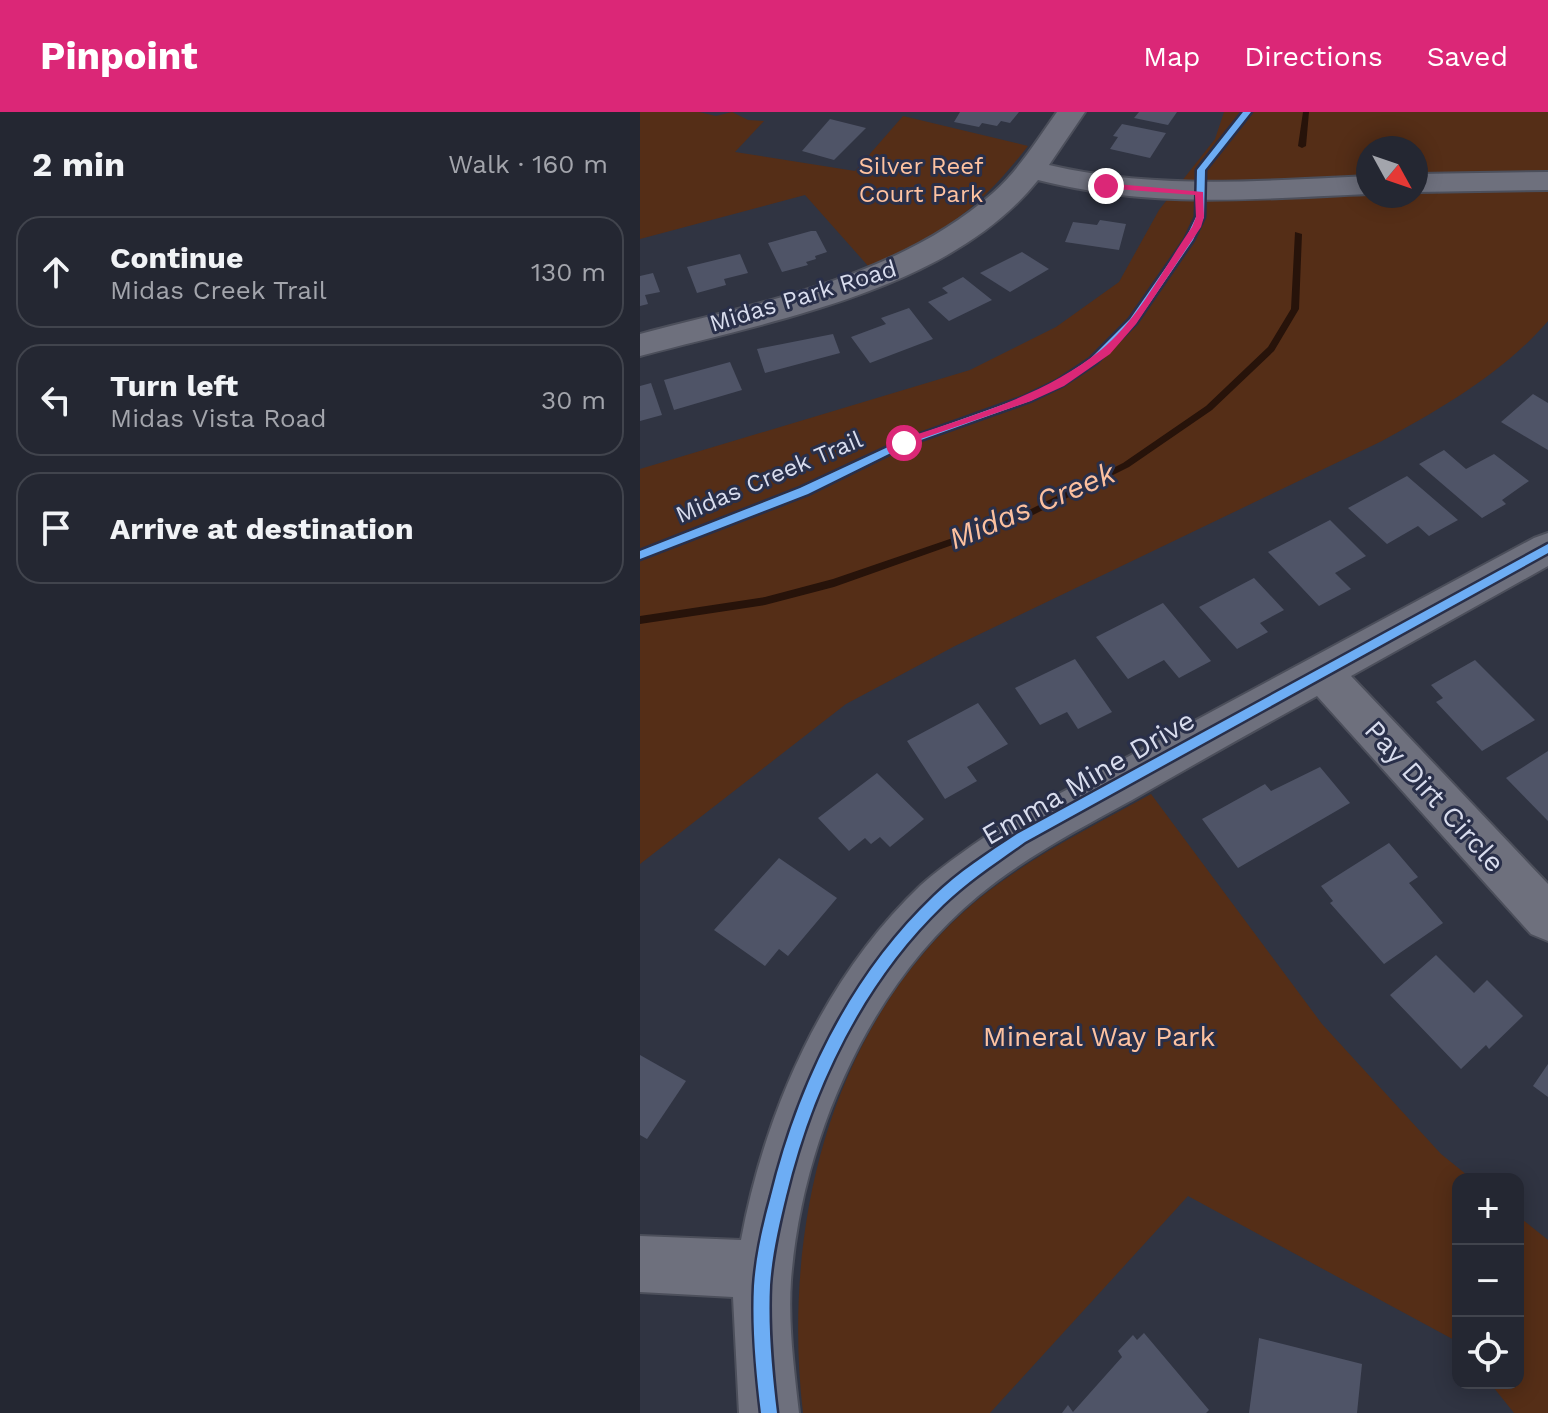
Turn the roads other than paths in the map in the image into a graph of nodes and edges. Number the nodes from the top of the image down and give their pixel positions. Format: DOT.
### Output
graph roads {
  1 [pos="1071,112"];
  2 [pos="1030,169"];
  3 [pos="1548,181"];
  4 [pos="1428,183"];
  5 [pos="1356,185"];
  6 [pos="640,345"];
  7 [pos="1548,548"];
  8 [pos="1322,673"];
  9 [pos="1548,918"];
  10 [pos="640,1264"];
  11 [pos="763,1270"];
  12 [pos="769,1413"];
  1 -- 2 [label="street, Midas Park Road"];
  2 -- 5 [label="street"];
  2 -- 6 [label="street, Midas Park Road"];
  3 -- 4 [label="street"];
  7 -- 8 [label="street, Emma Mine Drive"];
  8 -- 9 [label="street, Pay Dirt Circle"];
  8 -- 11 [label="street, Emma Mine Drive"];
  10 -- 11 [label="street"];
  11 -- 12 [label="street, Emma Mine Drive"];
}
